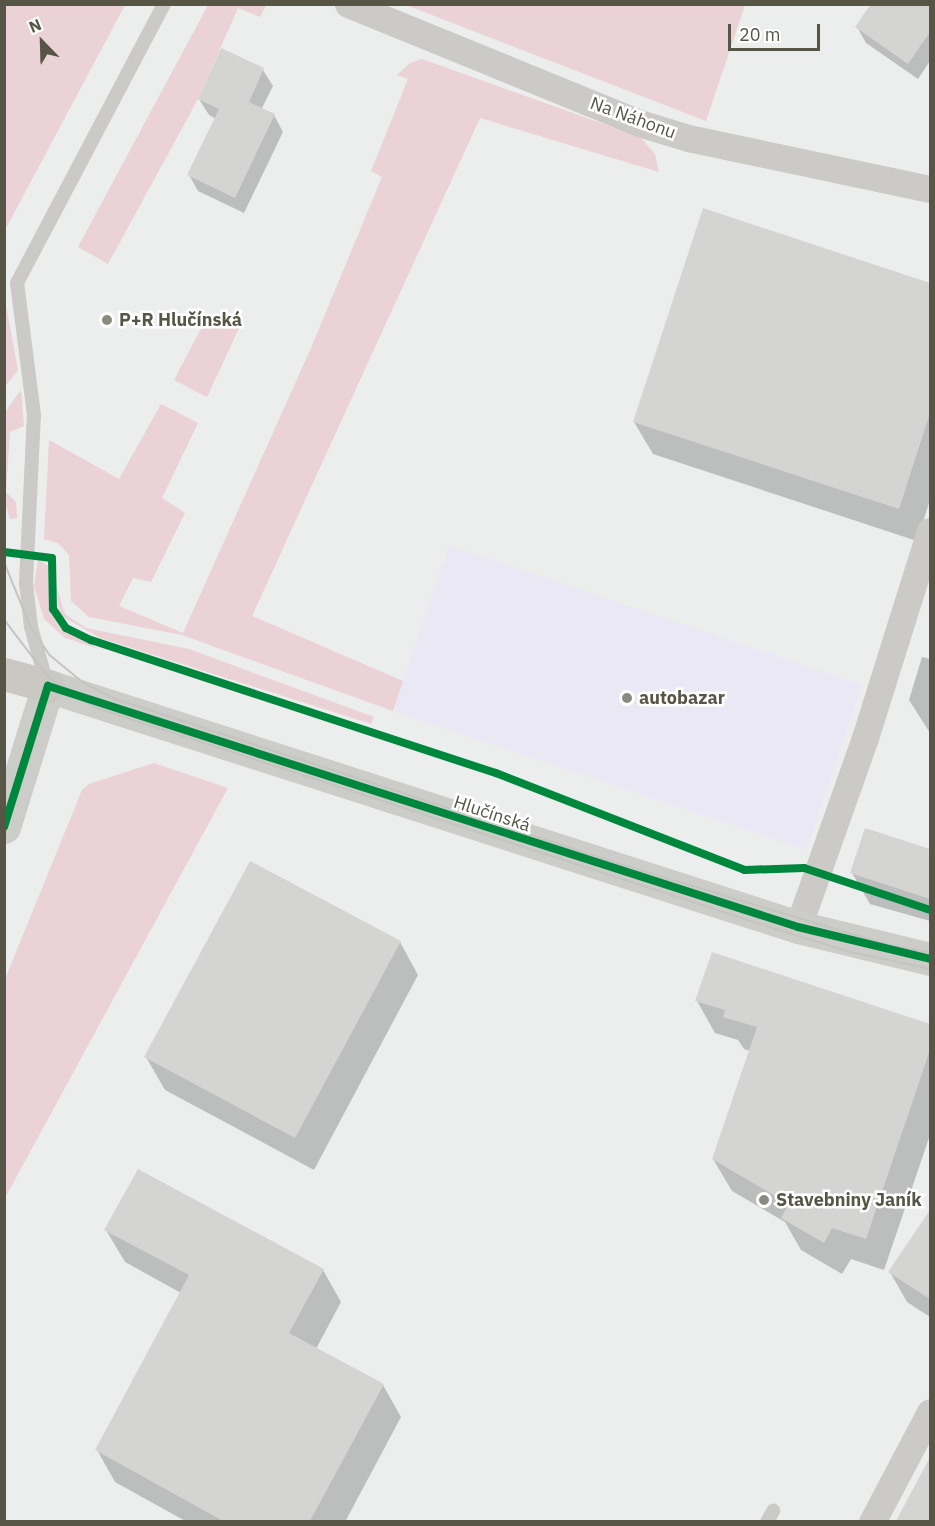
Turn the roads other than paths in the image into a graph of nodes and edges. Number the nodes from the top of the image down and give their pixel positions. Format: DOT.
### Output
graph roads {
  1 [pos="164,4"];
  2 [pos="348,4"];
  3 [pos="930,189"];
  4 [pos="930,531"];
  5 [pos="4,674"];
  6 [pos="48,686"];
  7 [pos="4,827"];
  8 [pos="798,927"];
  9 [pos="930,959"];
  10 [pos="930,1412"];
  11 [pos="872,1521"];
  1 -- 6 [label="lane"];
  2 -- 3 [label="street, Na Náhonu"];
  4 -- 8 [label="street"];
  5 -- 6 [label="main road, Hlučínská"];
  6 -- 7 [label="street"];
  6 -- 8 [label="street, Hlučínská"];
  8 -- 9 [label="street, Hlučínská"];
  10 -- 11 [label="street"];
}
